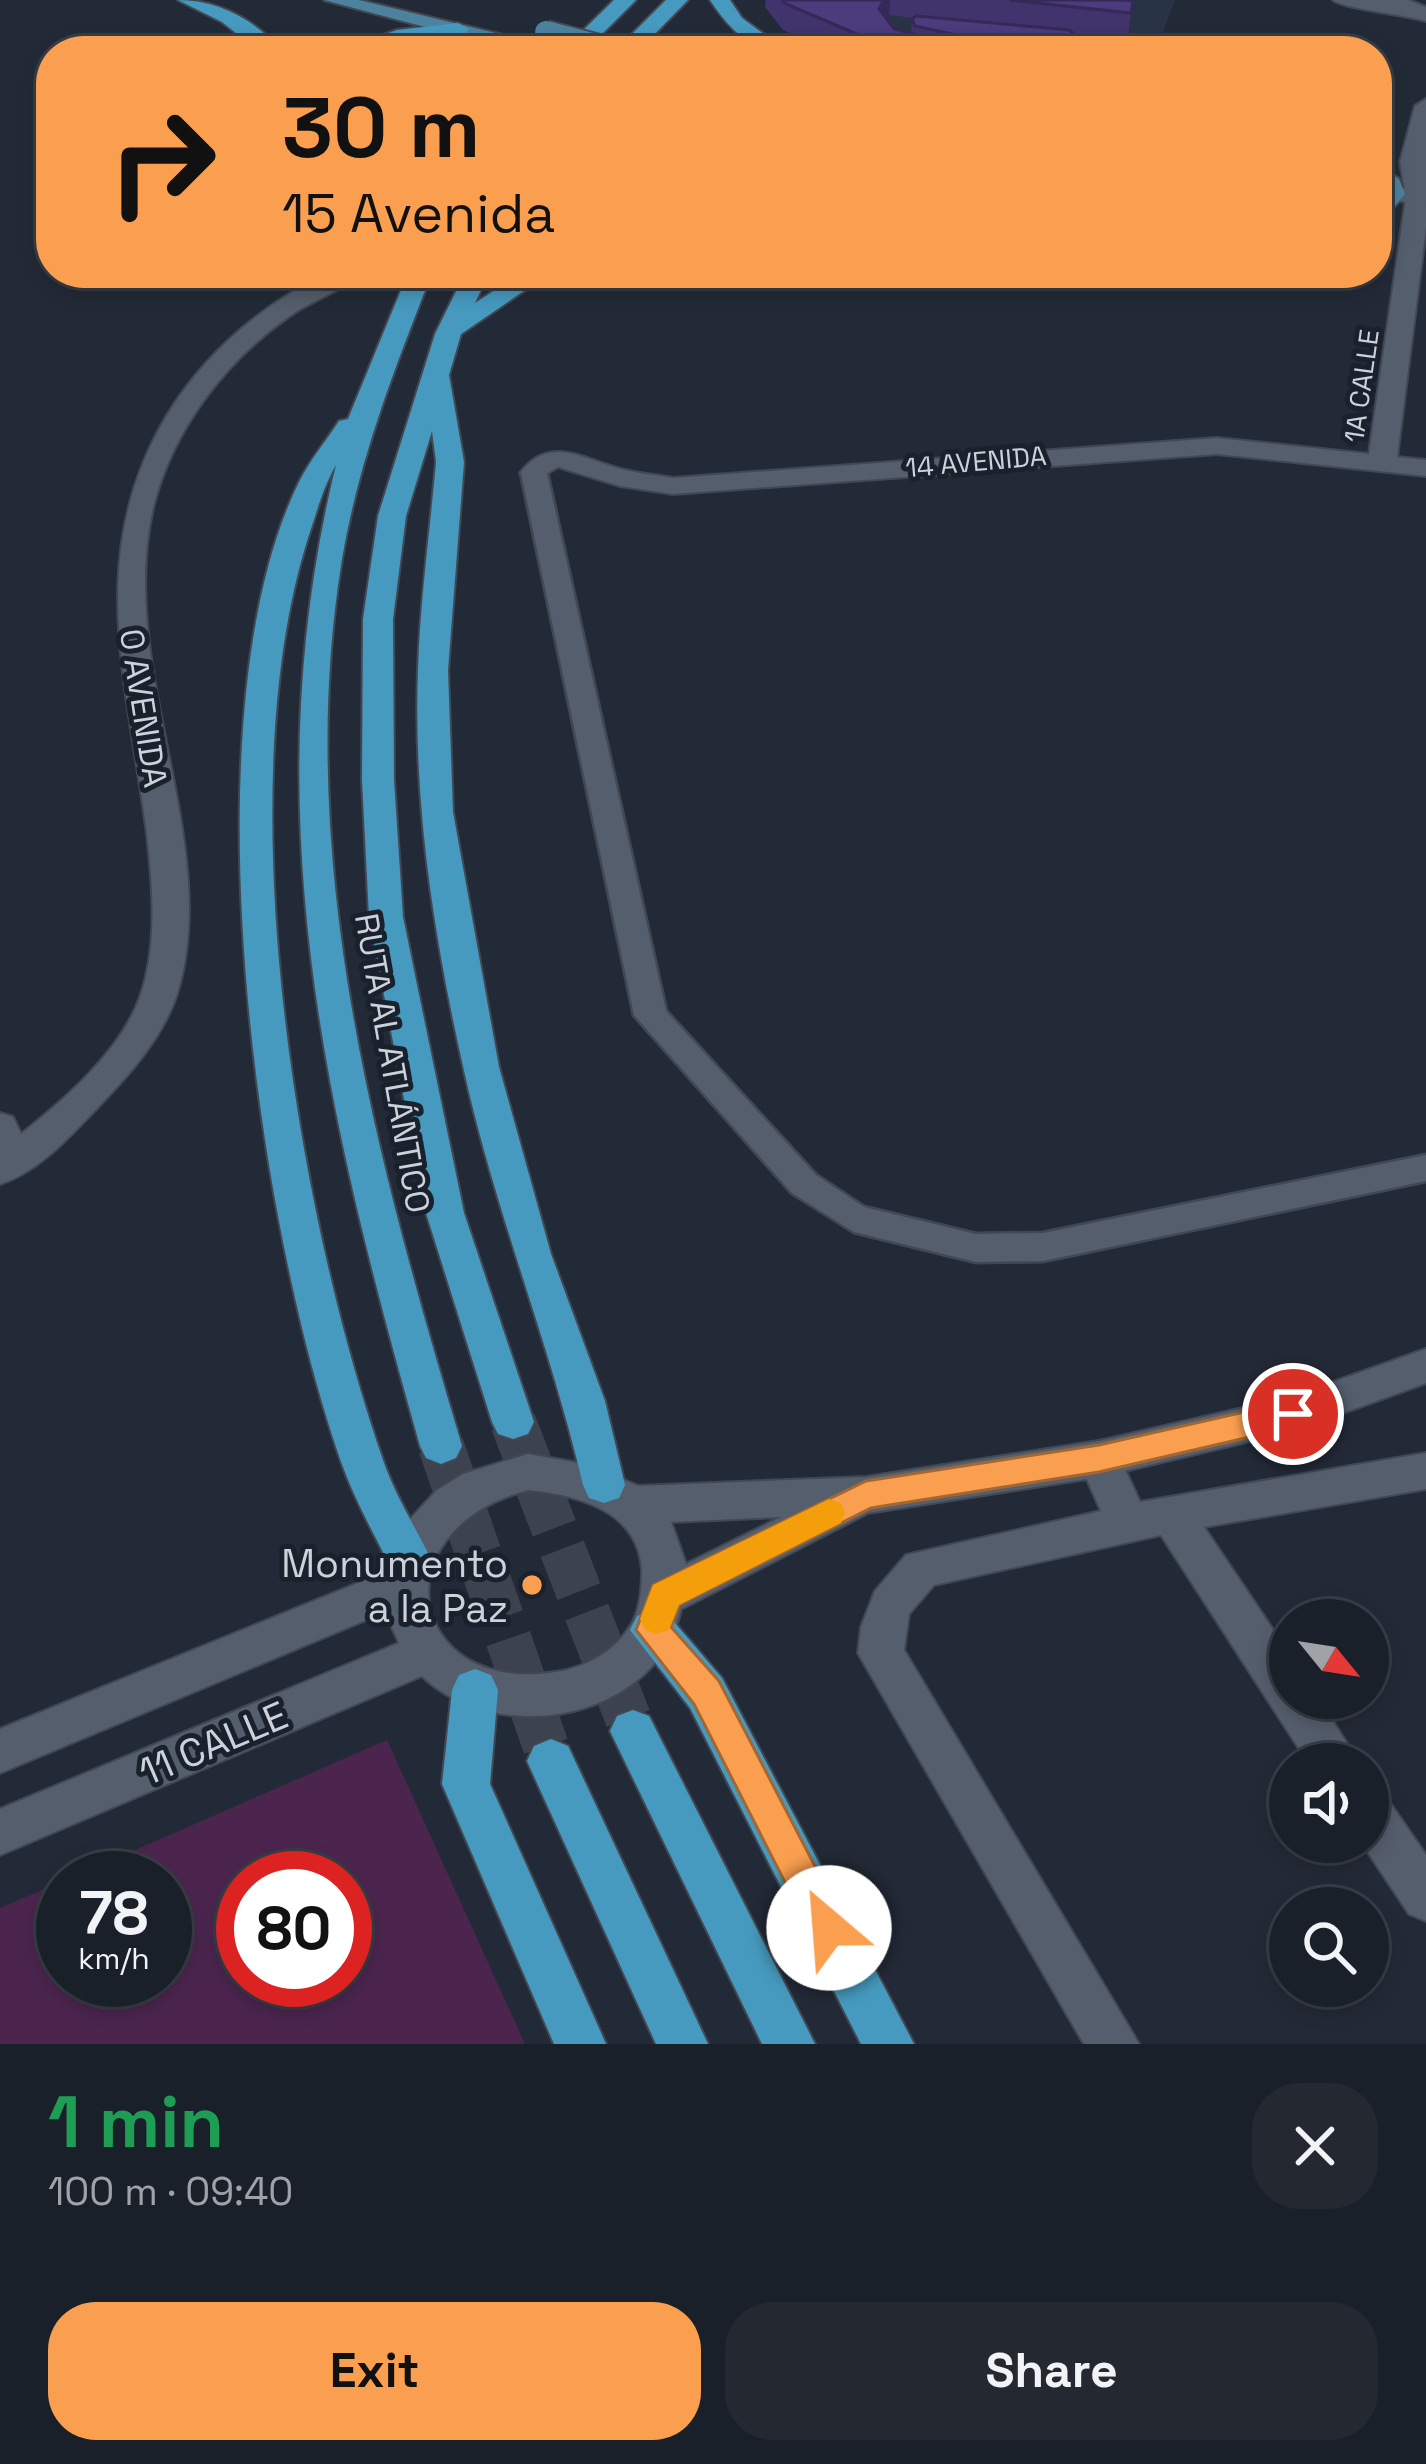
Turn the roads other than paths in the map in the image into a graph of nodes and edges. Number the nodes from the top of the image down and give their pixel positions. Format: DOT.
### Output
graph roads {
  1 [pos="188,0"];
  2 [pos="334,0"];
  3 [pos="423,0"];
  4 [pos="626,0"];
  5 [pos="678,0"];
  6 [pos="720,0"];
  7 [pos="1343,0"];
  8 [pos="1426,15"];
  9 [pos="458,29"];
  10 [pos="252,36"];
  11 [pos="408,36"];
  12 [pos="498,36"];
  13 [pos="518,36"];
  14 [pos="589,36"];
  15 [pos="638,36"];
  16 [pos="755,36"];
  17 [pos="1426,106"];
  18 [pos="1403,201"];
  19 [pos="319,288"];
  20 [pos="397,288"];
  21 [pos="412,288"];
  22 [pos="470,288"];
  23 [pos="520,288"];
  24 [pos="389,335"];
  25 [pos="442,351"];
  26 [pos="360,408"];
  27 [pos="1382,462"];
  28 [pos="1426,468"];
  29 [pos="534,473"];
  30 [pos="4,1153"];
  31 [pos="1426,1168"];
  32 [pos="1426,1366"];
  33 [pos="513,1421"];
  34 [pos="441,1446"];
  35 [pos="1099,1459"];
  36 [pos="1426,1471"];
  37 [pos="619,1495"];
  38 [pos="866,1495"];
  39 [pos="1150,1518"];
  40 [pos="408,1572"];
  41 [pos="659,1613"];
  42 [pos="426,1653"];
  43 [pos="1269,1668"];
  44 [pos="475,1690"];
  45 [pos="633,1731"];
  46 [pos="0,1750"];
  47 [pos="551,1761"];
  48 [pos="0,1832"];
  49 [pos="1389,1843"];
  50 [pos="1426,1897"];
  51 [pos="580,2044"];
  52 [pos="682,2044"];
  53 [pos="789,2044"];
  54 [pos="889,2044"];
  55 [pos="1113,2044"];
  1 -- 10 [label="highway"];
  2 -- 9 [label="main road"];
  3 -- 13 [label="main road"];
  4 -- 14 [label="highway"];
  5 -- 15 [label="highway"];
  6 -- 16 [label="highway"];
  7 -- 8 [label="street"];
  9 -- 11 [label="highway"];
  9 -- 12 [label="main road"];
  17 -- 18 [label="street, 1A CALLE"];
  18 -- 27 [label="street, 1A CALLE"];
  19 -- 30 [label="street, 0 AVENIDA"];
  20 -- 24 [label="highway"];
  21 -- 24 [label="highway, RUTA AL ATLÁNTICO"];
  22 -- 25 [label="highway, RUTA AL ATLÁNTICO"];
  23 -- 25 [label="highway"];
  24 -- 26 [label="highway, RUTA AL ATLÁNTICO"];
  25 -- 33 [label="highway, RUTA AL ATLÁNTICO"];
  25 -- 37 [label="highway"];
  26 -- 34 [label="highway, RUTA AL ATLÁNTICO"];
  26 -- 40 [label="highway"];
  27 -- 28 [label="street, 14 AVENIDA"];
  27 -- 29 [label="street, 14 AVENIDA"];
  29 -- 31 [label="lane"];
  32 -- 35 [label="street"];
  35 -- 38 [label="street"];
  35 -- 39 [label="street"];
  36 -- 39 [label="street"];
  37 -- 38 [label="street"];
  37 -- 40 [label="street"];
  37 -- 41 [label="street"];
  38 -- 41 [label="street"];
  39 -- 43 [label="street"];
  39 -- 55 [label="street"];
  40 -- 42 [label="street"];
  40 -- 46 [label="street"];
  41 -- 44 [label="street"];
  41 -- 54 [label="highway"];
  42 -- 44 [label="street"];
  42 -- 48 [label="street, 11 CALLE"];
  44 -- 51 [label="highway"];
  45 -- 53 [label="highway"];
  47 -- 52 [label="highway"];
  49 -- 50 [label="street"];
}
